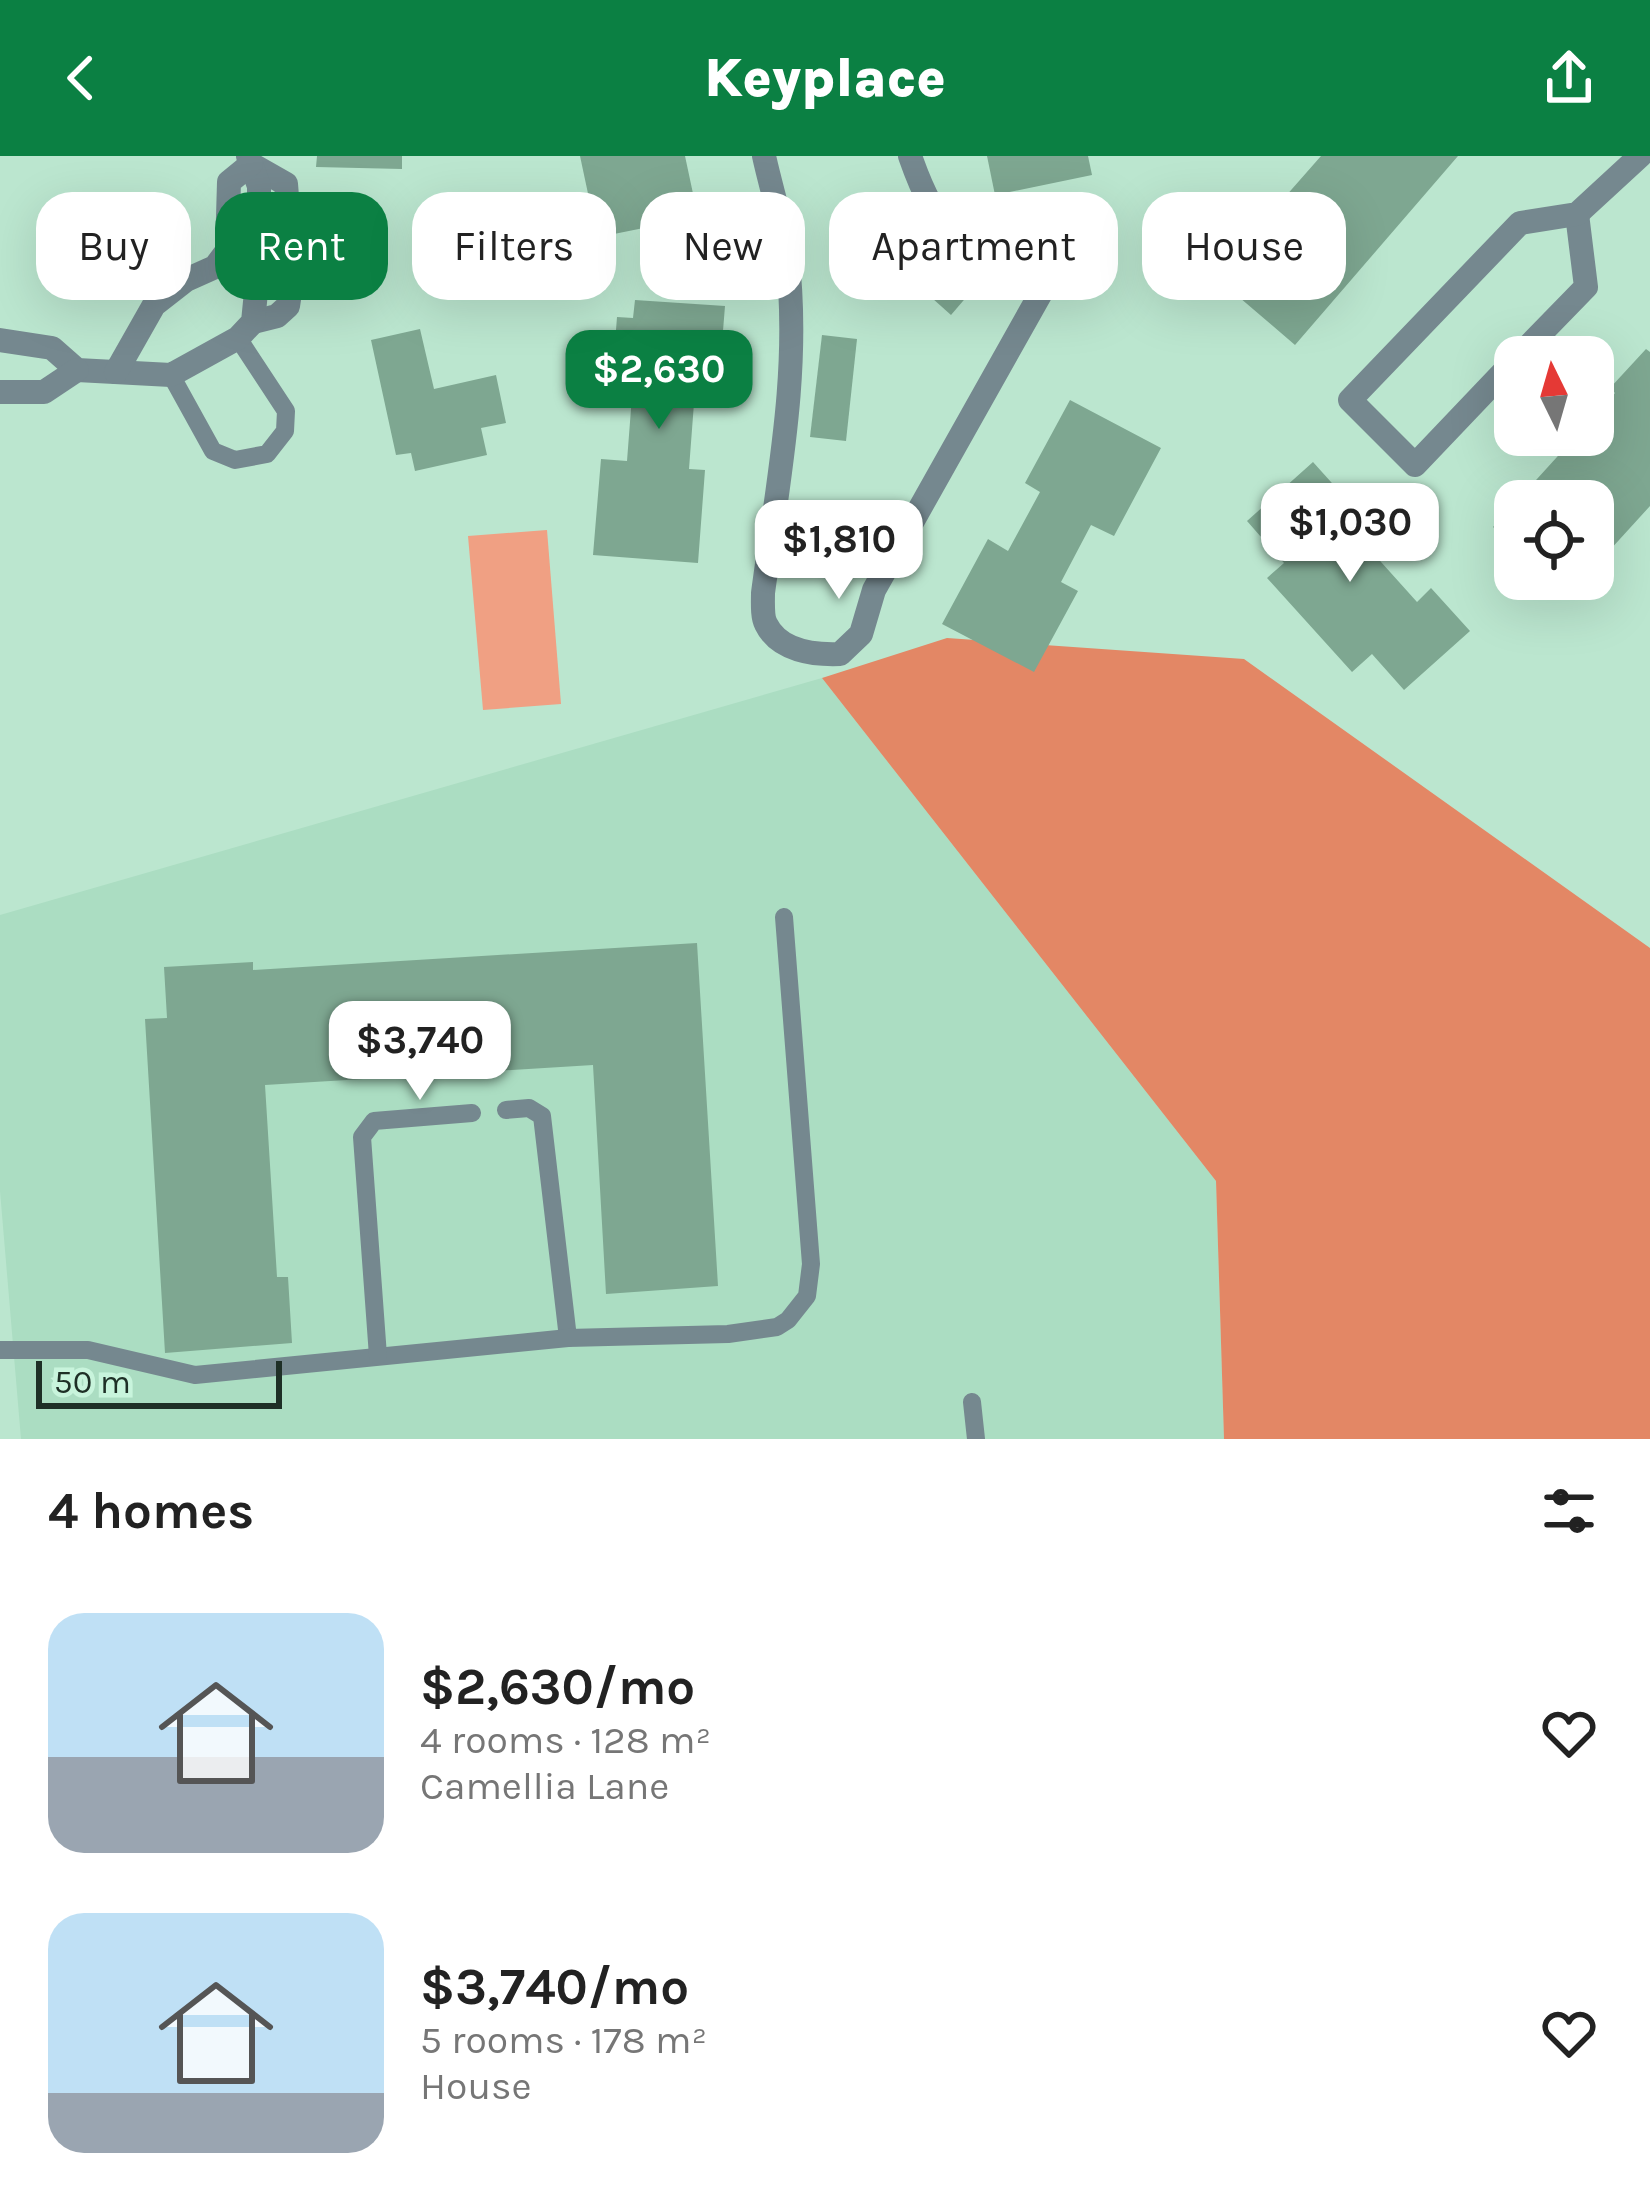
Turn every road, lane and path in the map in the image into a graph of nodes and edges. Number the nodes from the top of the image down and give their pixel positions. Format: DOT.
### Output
graph roads {
  1 [pos="764,156"];
  2 [pos="910,156"];
  3 [pos="1640,156"];
  4 [pos="250,160"];
  5 [pos="229,192"];
  6 [pos="259,192"];
  7 [pos="287,192"];
  8 [pos="1577,214"];
  9 [pos="215,267"];
  10 [pos="251,300"];
  11 [pos="288,300"];
  12 [pos="246,330"];
  13 [pos="1539,336"];
  14 [pos="0,340"];
  15 [pos="77,370"];
  16 [pos="116,372"];
  17 [pos="171,375"];
  18 [pos="1494,383"];
  19 [pos="0,392"];
  20 [pos="784,917"];
  21 [pos="506,1110"];
  22 [pos="472,1113"];
  23 [pos="568,1338"];
  24 [pos="0,1350"];
  25 [pos="378,1356"];
  26 [pos="972,1402"];
  27 [pos="976,1439"];
  1 -- 2 [label="street"];
  3 -- 8 [label="street"];
  4 -- 5 [label="street"];
  4 -- 6 [label="street"];
  4 -- 7 [label="street"];
  8 -- 13 [label="street"];
  8 -- 18 [label="street"];
  9 -- 16 [label="street"];
  10 -- 12 [label="street"];
  11 -- 12 [label="street"];
  12 -- 17 [label="street"];
  12 -- 17 [label="lane"];
  14 -- 15 [label="street"];
  15 -- 16 [label="street"];
  15 -- 19 [label="street"];
  16 -- 17 [label="street"];
  20 -- 23 [label="lane"];
  21 -- 23 [label="lane"];
  22 -- 25 [label="lane"];
  23 -- 25 [label="lane"];
  24 -- 25 [label="lane"];
  26 -- 27 [label="lane"];
}
